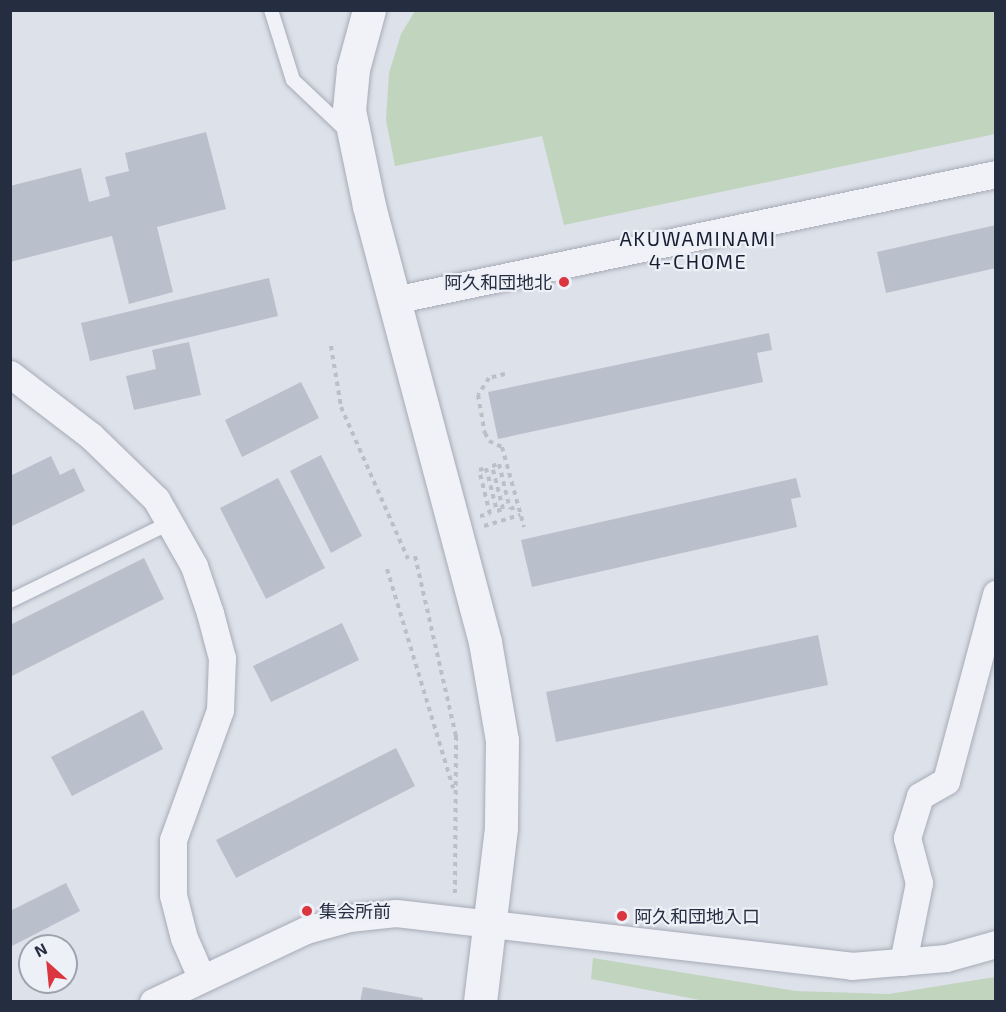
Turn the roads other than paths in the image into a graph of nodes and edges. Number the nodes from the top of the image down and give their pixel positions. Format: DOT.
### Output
graph roads {
  1 [pos="271,10"];
  2 [pos="369,10"];
  3 [pos="355,139"];
  4 [pos="996,174"];
  5 [pos="394,300"];
  6 [pos="10,374"];
  7 [pos="171,522"];
  8 [pos="996,594"];
  9 [pos="10,601"];
  10 [pos="491,922"];
  11 [pos="996,944"];
  12 [pos="903,963"];
  13 [pos="201,977"];
  14 [pos="153,1002"];
  15 [pos="480,1002"];
  1 -- 3 [label="lane"];
  2 -- 3 [label="street"];
  3 -- 5 [label="street"];
  4 -- 5 [label="street"];
  5 -- 10 [label="street"];
  6 -- 7 [label="street"];
  7 -- 9 [label="lane"];
  7 -- 13 [label="street"];
  8 -- 12 [label="street"];
  10 -- 12 [label="street"];
  10 -- 13 [label="street"];
  10 -- 15 [label="street"];
  11 -- 12 [label="street"];
  13 -- 14 [label="street"];
}
